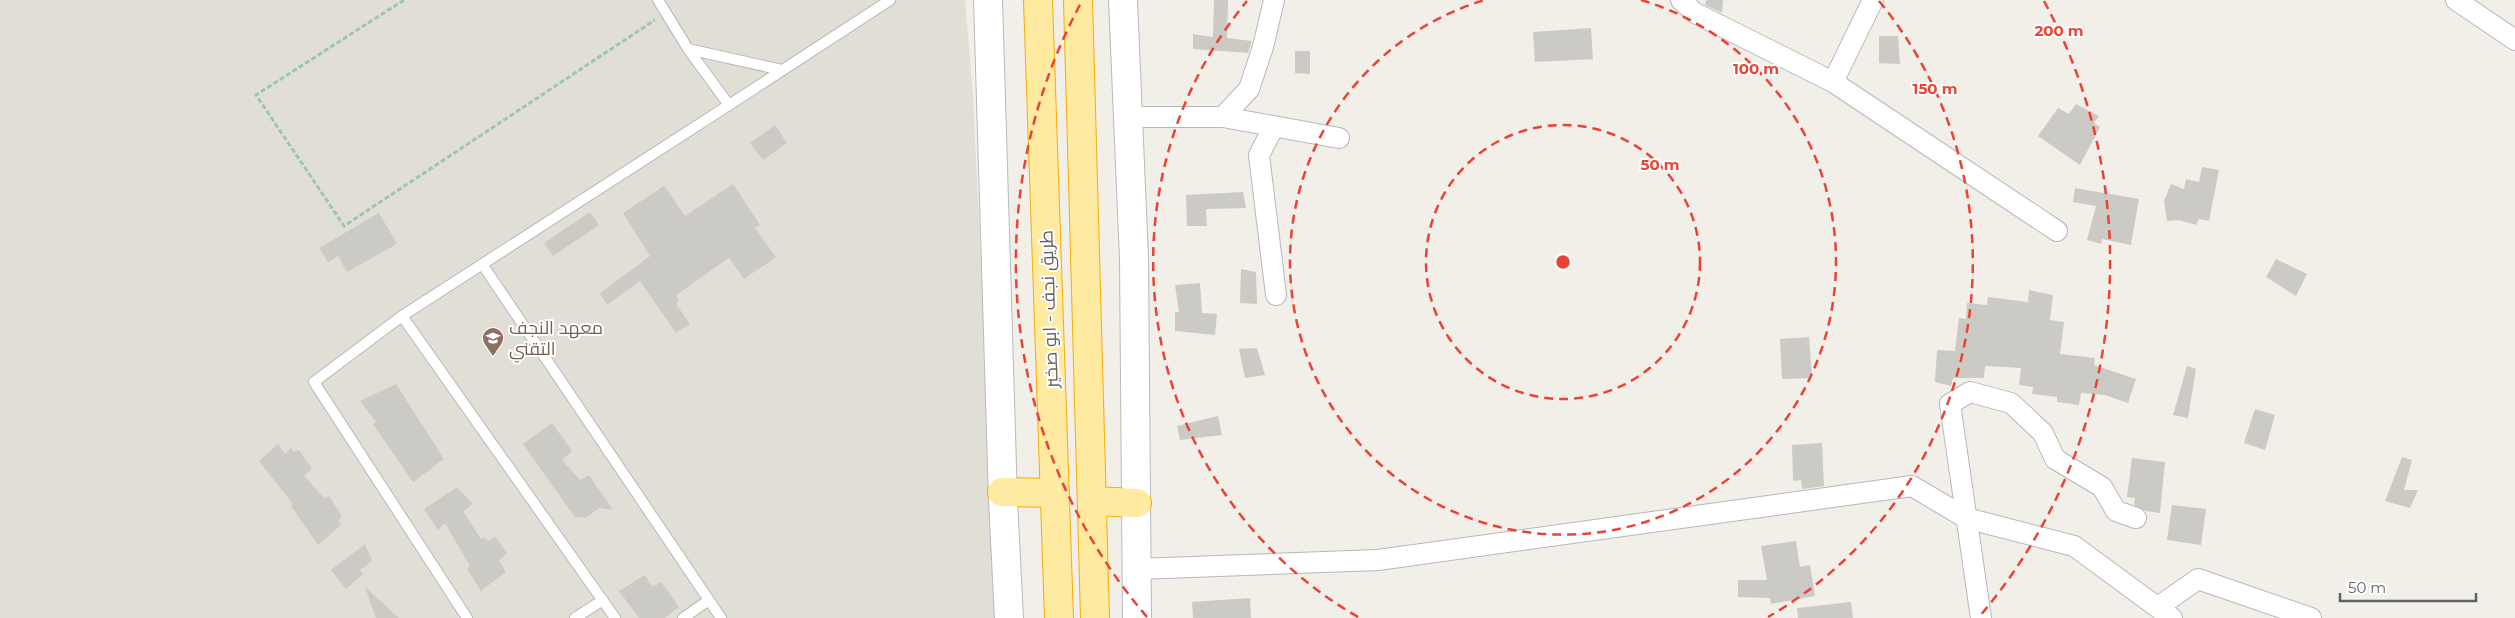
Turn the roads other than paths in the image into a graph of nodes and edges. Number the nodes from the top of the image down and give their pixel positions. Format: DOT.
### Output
graph roads {
  1 [pos="658,0"];
  2 [pos="890,0"];
  3 [pos="988,0"];
  4 [pos="1038,0"];
  5 [pos="1078,0"];
  6 [pos="1123,0"];
  7 [pos="1274,0"];
  8 [pos="1681,0"];
  9 [pos="1873,0"];
  10 [pos="2456,0"];
  11 [pos="2515,40"];
  12 [pos="688,49"];
  13 [pos="782,70"];
  14 [pos="1833,82"];
  15 [pos="729,105"];
  16 [pos="1127,117"];
  17 [pos="1223,117"];
  18 [pos="1274,126"];
  19 [pos="1339,138"];
  20 [pos="2057,231"];
  21 [pos="482,264"];
  22 [pos="1276,295"];
  23 [pos="402,316"];
  24 [pos="1002,492"];
  25 [pos="1055,493"];
  26 [pos="1092,500"];
  27 [pos="1137,503"];
  28 [pos="1966,518"];
  29 [pos="2136,518"];
  30 [pos="1138,569"];
  31 [pos="603,600"];
  32 [pos="709,600"];
  33 [pos="2165,613"];
  34 [pos="467,618"];
  35 [pos="575,618"];
  36 [pos="615,618"];
  37 [pos="683,618"];
  38 [pos="721,618"];
  39 [pos="1009,618"];
  40 [pos="1059,618"];
  41 [pos="1095,618"];
  42 [pos="1137,618"];
  43 [pos="1980,618"];
  44 [pos="2311,618"];
  1 -- 12 [label="lane"];
  2 -- 13 [label="lane"];
  3 -- 24 [label="main road"];
  4 -- 25 [label="highway, طريق نجف - ابو صخير"];
  5 -- 26 [label="highway"];
  6 -- 16 [label="main road"];
  7 -- 17 [label="street"];
  8 -- 14 [label="street"];
  9 -- 14 [label="street"];
  10 -- 11 [label="street"];
  12 -- 13 [label="lane"];
  12 -- 15 [label="lane"];
  13 -- 15 [label="lane"];
  14 -- 20 [label="street"];
  15 -- 21 [label="lane"];
  16 -- 17 [label="street"];
  16 -- 27 [label="main road"];
  17 -- 18 [label="street"];
  18 -- 19 [label="street"];
  18 -- 22 [label="street"];
  21 -- 23 [label="lane"];
  21 -- 32 [label="lane"];
  23 -- 31 [label="lane"];
  23 -- 34 [label="lane"];
  24 -- 25 [label="highway"];
  24 -- 39 [label="main road"];
  25 -- 40 [label="highway, طريق نجف - ابو صخير"];
  26 -- 27 [label="highway"];
  26 -- 41 [label="highway"];
  27 -- 30 [label="main road"];
  28 -- 29 [label="street"];
  28 -- 30 [label="street"];
  28 -- 33 [label="street"];
  28 -- 43 [label="street"];
  30 -- 42 [label="main road"];
  31 -- 35 [label="lane"];
  31 -- 36 [label="lane"];
  32 -- 37 [label="lane"];
  32 -- 38 [label="lane"];
  33 -- 44 [label="street"];
}
